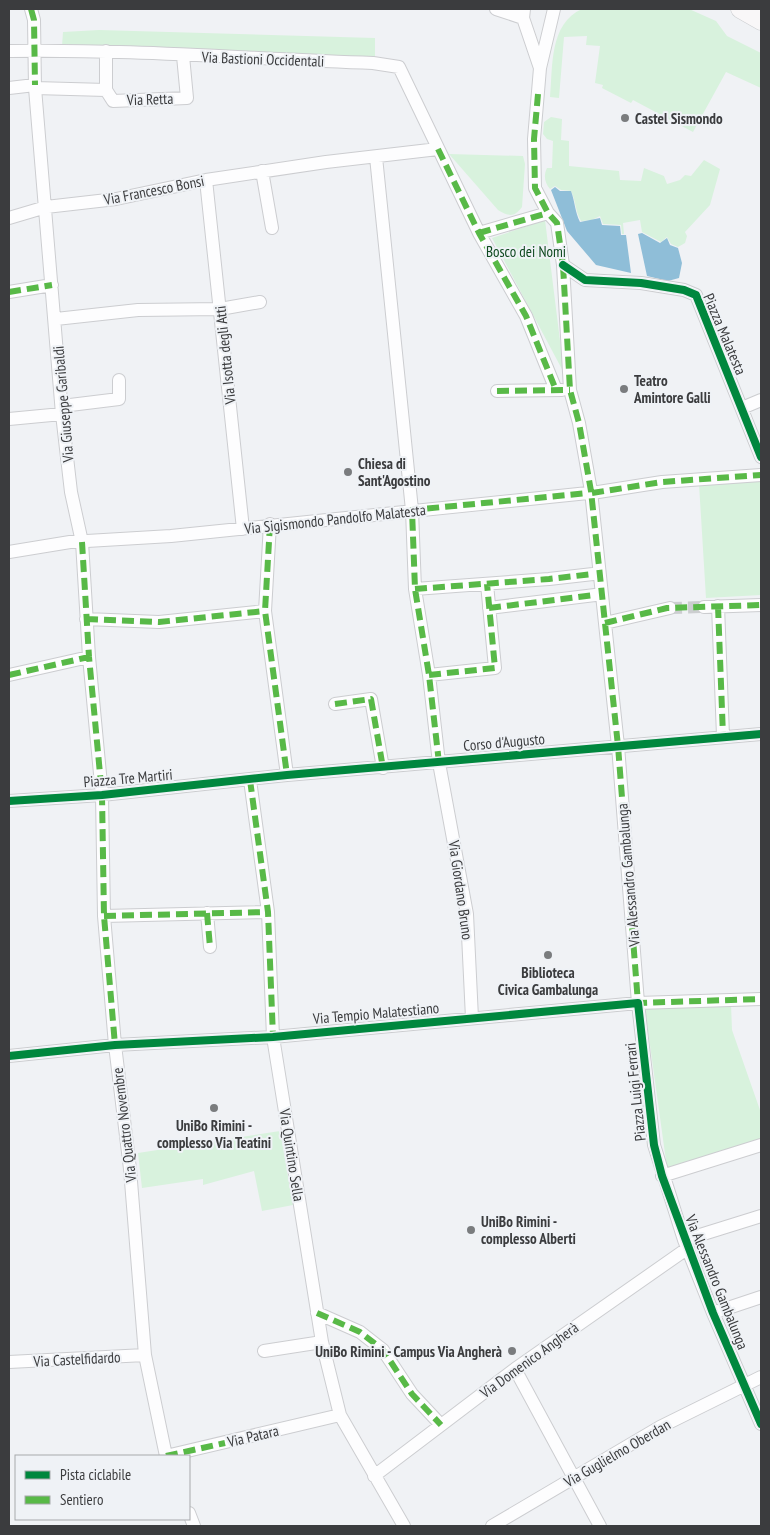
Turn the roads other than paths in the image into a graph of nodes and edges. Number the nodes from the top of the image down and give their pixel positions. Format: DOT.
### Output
graph roads {
  1 [pos="496,9"];
  2 [pos="554,9"];
  3 [pos="740,9"];
  4 [pos="528,11"];
  5 [pos="34,13"];
  6 [pos="761,21"];
  7 [pos="36,50"];
  8 [pos="9,51"];
  9 [pos="106,51"];
  10 [pos="183,56"];
  11 [pos="540,68"];
  12 [pos="35,87"];
  13 [pos="9,88"];
  14 [pos="106,90"];
  15 [pos="438,149"];
  16 [pos="376,157"];
  17 [pos="262,171"];
  18 [pos="206,180"];
  19 [pos="46,207"];
  20 [pos="548,213"];
  21 [pos="9,218"];
  22 [pos="272,228"];
  23 [pos="479,233"];
  24 [pos="562,265"];
  25 [pos="52,285"];
  26 [pos="9,292"];
  27 [pos="260,302"];
  28 [pos="220,309"];
  29 [pos="56,319"];
  30 [pos="119,380"];
  31 [pos="556,390"];
  32 [pos="570,390"];
  33 [pos="498,391"];
  34 [pos="761,400"];
  35 [pos="742,408"];
  36 [pos="62,410"];
  37 [pos="9,419"];
  38 [pos="761,457"];
  39 [pos="761,475"];
  40 [pos="590,492"];
  41 [pos="412,510"];
  42 [pos="270,524"];
  43 [pos="243,529"];
  44 [pos="82,542"];
  45 [pos="9,552"];
  46 [pos="593,574"];
  47 [pos="487,584"];
  48 [pos="415,589"];
  49 [pos="595,594"];
  50 [pos="761,605"];
  51 [pos="718,606"];
  52 [pos="704,607"];
  53 [pos="489,608"];
  54 [pos="668,608"];
  55 [pos="265,611"];
  56 [pos="86,619"];
  57 [pos="605,623"];
  58 [pos="89,657"];
  59 [pos="9,675"];
  60 [pos="429,675"];
  61 [pos="334,704"];
  62 [pos="761,734"];
  63 [pos="723,736"];
  64 [pos="618,746"];
  65 [pos="98,756"];
  66 [pos="439,763"];
  67 [pos="383,768"];
  68 [pos="287,775"];
  69 [pos="250,780"];
  70 [pos="102,795"];
  71 [pos="9,801"];
  72 [pos="102,834"];
  73 [pos="268,912"];
  74 [pos="206,913"];
  75 [pos="104,916"];
  76 [pos="210,947"];
  77 [pos="761,999"];
  78 [pos="638,1004"];
  79 [pos="472,1018"];
  80 [pos="273,1037"];
  81 [pos="115,1045"];
  82 [pos="9,1056"];
  83 [pos="761,1145"];
  84 [pos="662,1176"];
  85 [pos="761,1216"];
  86 [pos="686,1244"];
  87 [pos="761,1297"];
  88 [pos="317,1312"];
  89 [pos="713,1313"];
  90 [pos="322,1342"];
  91 [pos="264,1350"];
  92 [pos="145,1355"];
  93 [pos="9,1362"];
  94 [pos="514,1370"];
  95 [pos="761,1377"];
  96 [pos="744,1385"];
  97 [pos="340,1416"];
  98 [pos="761,1424"];
  99 [pos="441,1425"];
  100 [pos="166,1455"];
  101 [pos="171,1455"];
  102 [pos="374,1476"];
  103 [pos="572,1478"];
  104 [pos="404,1526"];
  105 [pos="492,1526"];
  106 [pos="600,1526"];
  1 -- 4 [label="street"];
  2 -- 11 [label="street"];
  3 -- 6 [label="street"];
  4 -- 11 [label="street"];
  5 -- 7 [label="street, Via Giuseppe Garibaldi"];
  7 -- 8 [label="street, Via Bastioni Occidentali"];
  7 -- 9 [label="street, Via Bastioni Occidentali"];
  7 -- 12 [label="street, Via Giuseppe Garibaldi"];
  9 -- 10 [label="street, Via Bastioni Occidentali"];
  9 -- 14 [label="street, Via Retta"];
  10 -- 14 [label="street, Via Retta"];
  10 -- 15 [label="street, Via Bastioni Occidentali"];
  11 -- 20 [label="street"];
  12 -- 13 [label="street, Via Retta"];
  12 -- 14 [label="street, Via Retta"];
  12 -- 19 [label="street, Via Giuseppe Garibaldi"];
  15 -- 16 [label="street, Via Francesco Bonsi"];
  15 -- 23 [label="street"];
  16 -- 17 [label="street, Via Francesco Bonsi"];
  16 -- 41 [label="street, Via Giordano Bruno"];
  17 -- 18 [label="street, Via Francesco Bonsi"];
  17 -- 22 [label="street"];
  18 -- 19 [label="street, Via Francesco Bonsi"];
  18 -- 28 [label="street, Via Isotta degli Atti"];
  19 -- 21 [label="street, Via Francesco Bonsi"];
  19 -- 25 [label="street, Via Giuseppe Garibaldi"];
  20 -- 23 [label="street"];
  20 -- 24 [label="street"];
  23 -- 31 [label="street"];
  24 -- 32 [label="street, Via Alessandro Gambalunga"];
  24 -- 35 [label="street, Piazza Malatesta"];
  25 -- 26 [label="street"];
  25 -- 29 [label="street, Via Giuseppe Garibaldi"];
  27 -- 28 [label="street"];
  28 -- 29 [label="street"];
  28 -- 43 [label="street, Via Isotta degli Atti"];
  29 -- 36 [label="street, Via Giuseppe Garibaldi"];
  30 -- 36 [label="street"];
  31 -- 32 [label="street"];
  31 -- 33 [label="street"];
  32 -- 40 [label="street, Via Alessandro Gambalunga"];
  34 -- 35 [label="street"];
  35 -- 38 [label="street, Piazza Malatesta"];
  36 -- 37 [label="street"];
  36 -- 44 [label="street, Via Giuseppe Garibaldi"];
  39 -- 40 [label="street, Via Sigismondo Pandolfo Malatesta"];
  40 -- 41 [label="street, Via Sigismondo Pandolfo Malatesta"];
  40 -- 57 [label="street, Via Alessandro Gambalunga"];
  41 -- 42 [label="street, Via Sigismondo Pandolfo Malatesta"];
  41 -- 48 [label="street, Via Giordano Bruno"];
  42 -- 43 [label="street, Via Sigismondo Pandolfo Malatesta"];
  42 -- 55 [label="street"];
  43 -- 44 [label="street, Via Sigismondo Pandolfo Malatesta"];
  44 -- 45 [label="street, Via Sigismondo Pandolfo Malatesta"];
  44 -- 56 [label="street, Via Giuseppe Garibaldi"];
  46 -- 47 [label="street"];
  47 -- 48 [label="street"];
  47 -- 53 [label="street"];
  48 -- 60 [label="street, Via Giordano Bruno"];
  49 -- 53 [label="street"];
  50 -- 51 [label="street"];
  51 -- 52 [label="street"];
  51 -- 63 [label="street"];
  53 -- 60 [label="street"];
  54 -- 57 [label="street"];
  55 -- 56 [label="street"];
  55 -- 68 [label="street"];
  56 -- 58 [label="street, Via Giuseppe Garibaldi"];
  57 -- 64 [label="street, Via Alessandro Gambalunga"];
  58 -- 59 [label="street"];
  58 -- 65 [label="street, Via Giuseppe Garibaldi"];
  60 -- 66 [label="street, Via Giordano Bruno"];
  61 -- 67 [label="street"];
  62 -- 63 [label="street, Corso d'Augusto"];
  63 -- 64 [label="street, Corso d'Augusto"];
  64 -- 66 [label="street, Corso d'Augusto"];
  64 -- 78 [label="street, Via Alessandro Gambalunga"];
  65 -- 70 [label="street, Piazza Tre Martiri"];
  66 -- 67 [label="street, Corso d'Augusto"];
  66 -- 79 [label="street, Via Giordano Bruno"];
  67 -- 68 [label="street, Corso d'Augusto"];
  68 -- 69 [label="street, Corso d'Augusto"];
  69 -- 70 [label="street, Piazza Tre Martiri"];
  69 -- 73 [label="street, Via Quintino Sella"];
  70 -- 71 [label="street, Piazza Tre Martiri"];
  70 -- 72 [label="street, Piazza Tre Martiri"];
  72 -- 75 [label="street, Via Quattro Novembre"];
  73 -- 74 [label="street"];
  73 -- 80 [label="street, Via Quintino Sella"];
  74 -- 75 [label="street"];
  74 -- 76 [label="street"];
  75 -- 81 [label="street, Via Quattro Novembre"];
  77 -- 78 [label="street"];
  78 -- 79 [label="street, Via Tempio Malatestiano"];
  78 -- 84 [label="street, Piazza Luigi Ferrari"];
  79 -- 80 [label="street, Via Tempio Malatestiano"];
  80 -- 81 [label="street, Via Tempio Malatestiano"];
  80 -- 88 [label="street, Via Quintino Sella"];
  81 -- 82 [label="street, Via Tempio Malatestiano"];
  81 -- 92 [label="street, Via Quattro Novembre"];
  83 -- 84 [label="street"];
  84 -- 86 [label="street, Via Alessandro Gambalunga"];
  85 -- 86 [label="street, Via Domenico Angherà"];
  86 -- 89 [label="street, Via Alessandro Gambalunga"];
  86 -- 94 [label="street, Via Domenico Angherà"];
  87 -- 89 [label="street"];
  88 -- 90 [label="street, Via Quintino Sella"];
  88 -- 99 [label="street"];
  89 -- 96 [label="street, Via Alessandro Gambalunga"];
  90 -- 91 [label="street"];
  90 -- 97 [label="street"];
  92 -- 93 [label="street, Via Castelfidardo"];
  92 -- 100 [label="street, Via Quattro Novembre"];
  94 -- 99 [label="street, Via Domenico Angherà"];
  94 -- 103 [label="street"];
  95 -- 96 [label="street, Via Guglielmo Oberdan"];
  96 -- 98 [label="street, Via Alessandro Gambalunga"];
  96 -- 103 [label="street, Via Guglielmo Oberdan"];
  97 -- 101 [label="street, Via Patara"];
  97 -- 102 [label="street"];
  99 -- 102 [label="street, Via Domenico Angherà"];
  102 -- 104 [label="street"];
  103 -- 105 [label="street, Via Guglielmo Oberdan"];
  103 -- 106 [label="street"];
}
